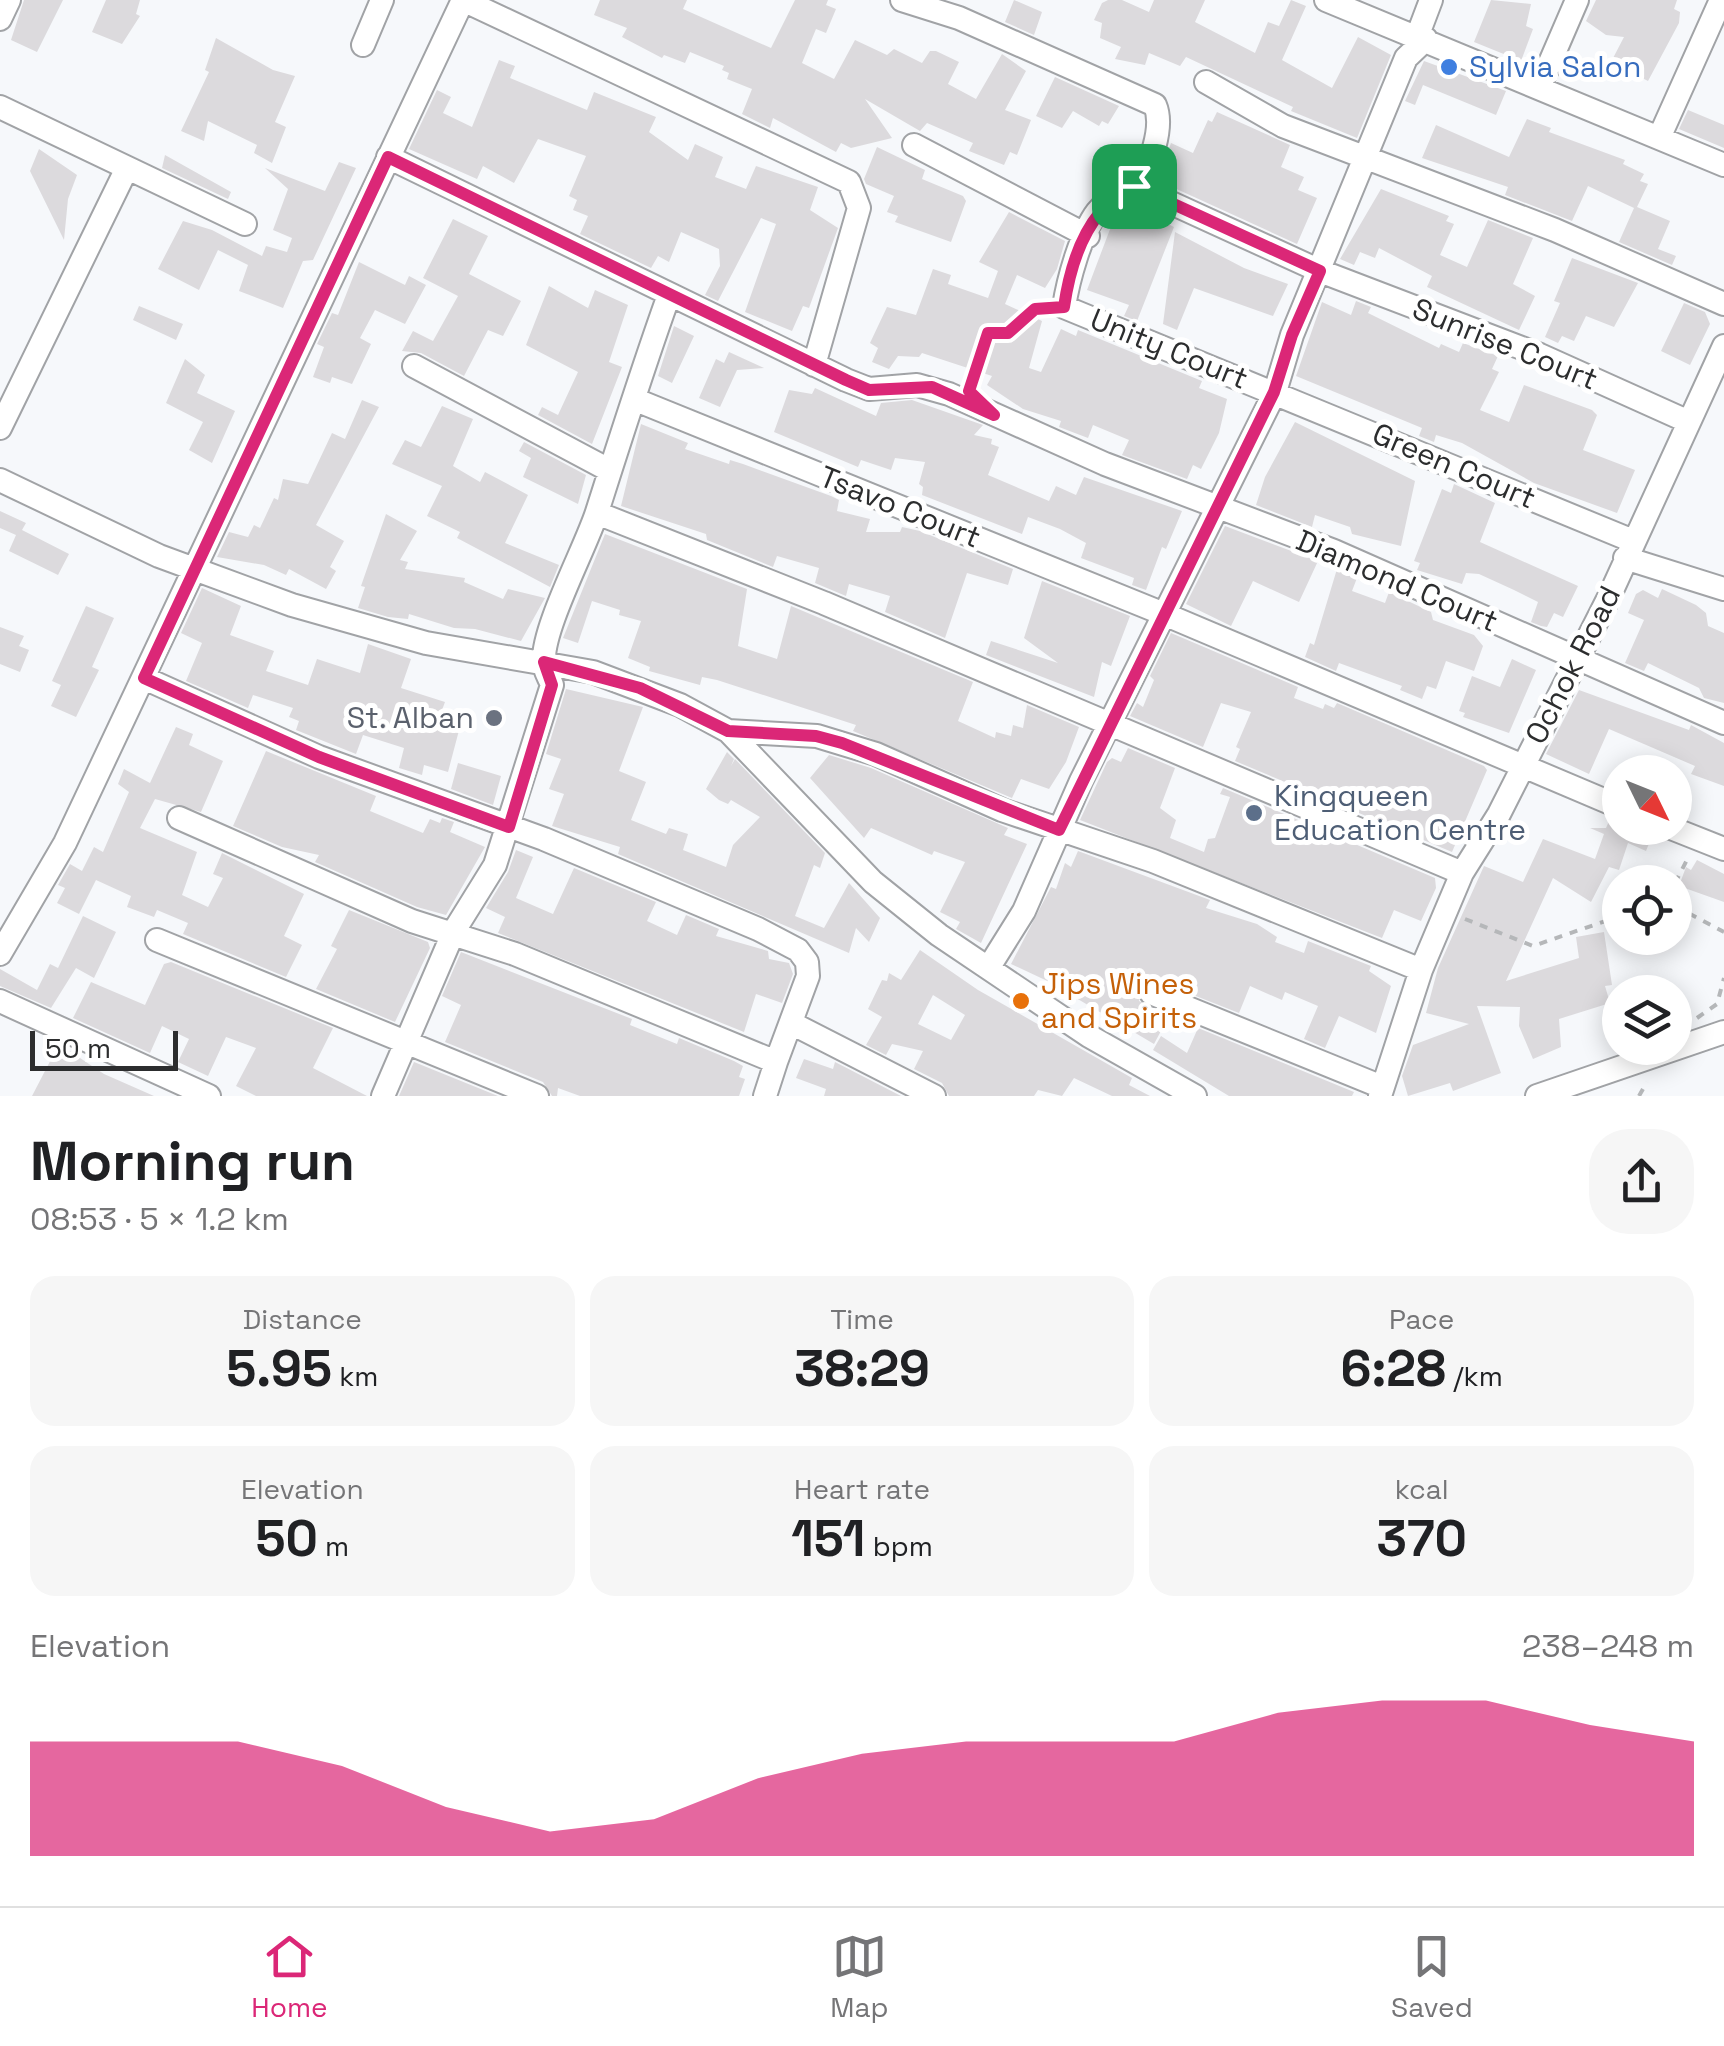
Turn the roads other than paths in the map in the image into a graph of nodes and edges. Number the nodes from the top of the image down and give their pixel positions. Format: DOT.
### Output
graph roads {
  1 [pos="9,0"];
  2 [pos="382,0"];
  3 [pos="902,0"];
  4 [pos="1326,0"];
  5 [pos="1431,0"];
  6 [pos="1577,0"];
  7 [pos="1722,0"];
  8 [pos="0,19"];
  9 [pos="1422,38"];
  10 [pos="362,45"];
  11 [pos="1206,82"];
  12 [pos="1539,88"];
  13 [pos="0,108"];
  14 [pos="1658,138"];
  15 [pos="914,145"];
  16 [pos="388,157"];
  17 [pos="1367,159"];
  18 [pos="1724,164"];
  19 [pos="127,168"];
  20 [pos="1134,186"];
  21 [pos="245,224"];
  22 [pos="1088,236"];
  23 [pos="1320,271"];
  24 [pos="669,295"];
  25 [pos="1724,304"];
  26 [pos="1724,346"];
  27 [pos="814,365"];
  28 [pos="414,366"];
  29 [pos="1274,392"];
  30 [pos="636,400"];
  31 [pos="1689,422"];
  32 [pos="0,428"];
  33 [pos="607,469"];
  34 [pos="0,480"];
  35 [pos="1218,509"];
  36 [pos="596,513"];
  37 [pos="1629,549"];
  38 [pos="193,568"];
  39 [pos="1724,590"];
  40 [pos="1164,614"];
  41 [pos="1574,659"];
  42 [pos="544,662"];
  43 [pos="144,678"];
  44 [pos="1724,723"];
  45 [pos="1110,725"];
  46 [pos="728,731"];
  47 [pos="1522,768"];
  48 [pos="1602,800"];
  49 [pos="179,818"];
  50 [pos="509,827"];
  51 [pos="1059,830"];
  52 [pos="1692,837"];
  53 [pos="1724,849"];
  54 [pos="1462,873"];
  55 [pos="454,932"];
  56 [pos="158,940"];
  57 [pos="0,954"];
  58 [pos="989,968"];
  59 [pos="1421,970"];
  60 [pos="1151,992"];
  61 [pos="0,1002"];
  62 [pos="793,1024"];
  63 [pos="1724,1032"];
  64 [pos="410,1042"];
  65 [pos="776,1062"];
  66 [pos="1381,1091"];
  67 [pos="209,1096"];
  68 [pos="383,1096"];
  69 [pos="536,1096"];
  70 [pos="765,1096"];
  71 [pos="934,1096"];
  72 [pos="1196,1096"];
  73 [pos="1537,1096"];
  1 -- 8 [label="street"];
  2 -- 10 [label="street"];
  3 -- 20 [label="street"];
  4 -- 9 [label="street"];
  5 -- 9 [label="street"];
  6 -- 12 [label="street"];
  7 -- 14 [label="street"];
  9 -- 12 [label="street"];
  9 -- 17 [label="street"];
  11 -- 17 [label="street"];
  12 -- 14 [label="street"];
  13 -- 19 [label="street"];
  14 -- 18 [label="street"];
  15 -- 22 [label="street"];
  16 -- 24 [label="street, Diamond Court"];
  16 -- 27 [label="street"];
  16 -- 38 [label="street"];
  17 -- 23 [label="street"];
  17 -- 25 [label="street"];
  19 -- 21 [label="street"];
  19 -- 32 [label="street"];
  20 -- 22 [label="street"];
  20 -- 23 [label="street, Sunrise Court"];
  22 -- 29 [label="street, Unity Court"];
  23 -- 29 [label="street"];
  23 -- 31 [label="street, Sunrise Court"];
  24 -- 27 [label="street, Diamond Court"];
  24 -- 30 [label="street"];
  26 -- 31 [label="street, Ochok Road"];
  27 -- 35 [label="street, Diamond Court"];
  28 -- 33 [label="street"];
  29 -- 35 [label="street"];
  29 -- 37 [label="street, Green Court"];
  30 -- 33 [label="street"];
  30 -- 40 [label="street, Tsavo Court"];
  31 -- 37 [label="street, Ochok Road"];
  33 -- 36 [label="street"];
  34 -- 38 [label="street"];
  35 -- 40 [label="street"];
  35 -- 41 [label="street, Diamond Court"];
  36 -- 42 [label="street"];
  36 -- 45 [label="street"];
  37 -- 39 [label="street, Green Court"];
  37 -- 41 [label="street, Ochok Road"];
  38 -- 42 [label="street"];
  38 -- 43 [label="street"];
  40 -- 45 [label="street"];
  40 -- 47 [label="street, Tsavo Court"];
  41 -- 44 [label="street, Diamond Court"];
  41 -- 47 [label="street, Ochok Road"];
  42 -- 46 [label="street"];
  42 -- 50 [label="street"];
  43 -- 50 [label="street"];
  43 -- 57 [label="street"];
  45 -- 51 [label="street"];
  45 -- 54 [label="street"];
  46 -- 51 [label="street"];
  46 -- 58 [label="street"];
  47 -- 48 [label="street, Tsavo Court"];
  47 -- 54 [label="street, Ochok Road"];
  49 -- 55 [label="street"];
  50 -- 55 [label="street"];
  50 -- 62 [label="street"];
  51 -- 58 [label="street"];
  51 -- 59 [label="street"];
  52 -- 53 [label="street"];
  54 -- 59 [label="street, Ochok Road"];
  55 -- 64 [label="street"];
  55 -- 65 [label="street"];
  56 -- 64 [label="street"];
  58 -- 72 [label="street"];
  59 -- 66 [label="street, Ochok Road"];
  60 -- 66 [label="street"];
  61 -- 67 [label="street"];
  62 -- 65 [label="street"];
  62 -- 71 [label="street"];
  63 -- 73 [label="street"];
  64 -- 68 [label="street"];
  64 -- 69 [label="street"];
  65 -- 70 [label="street"];
}
